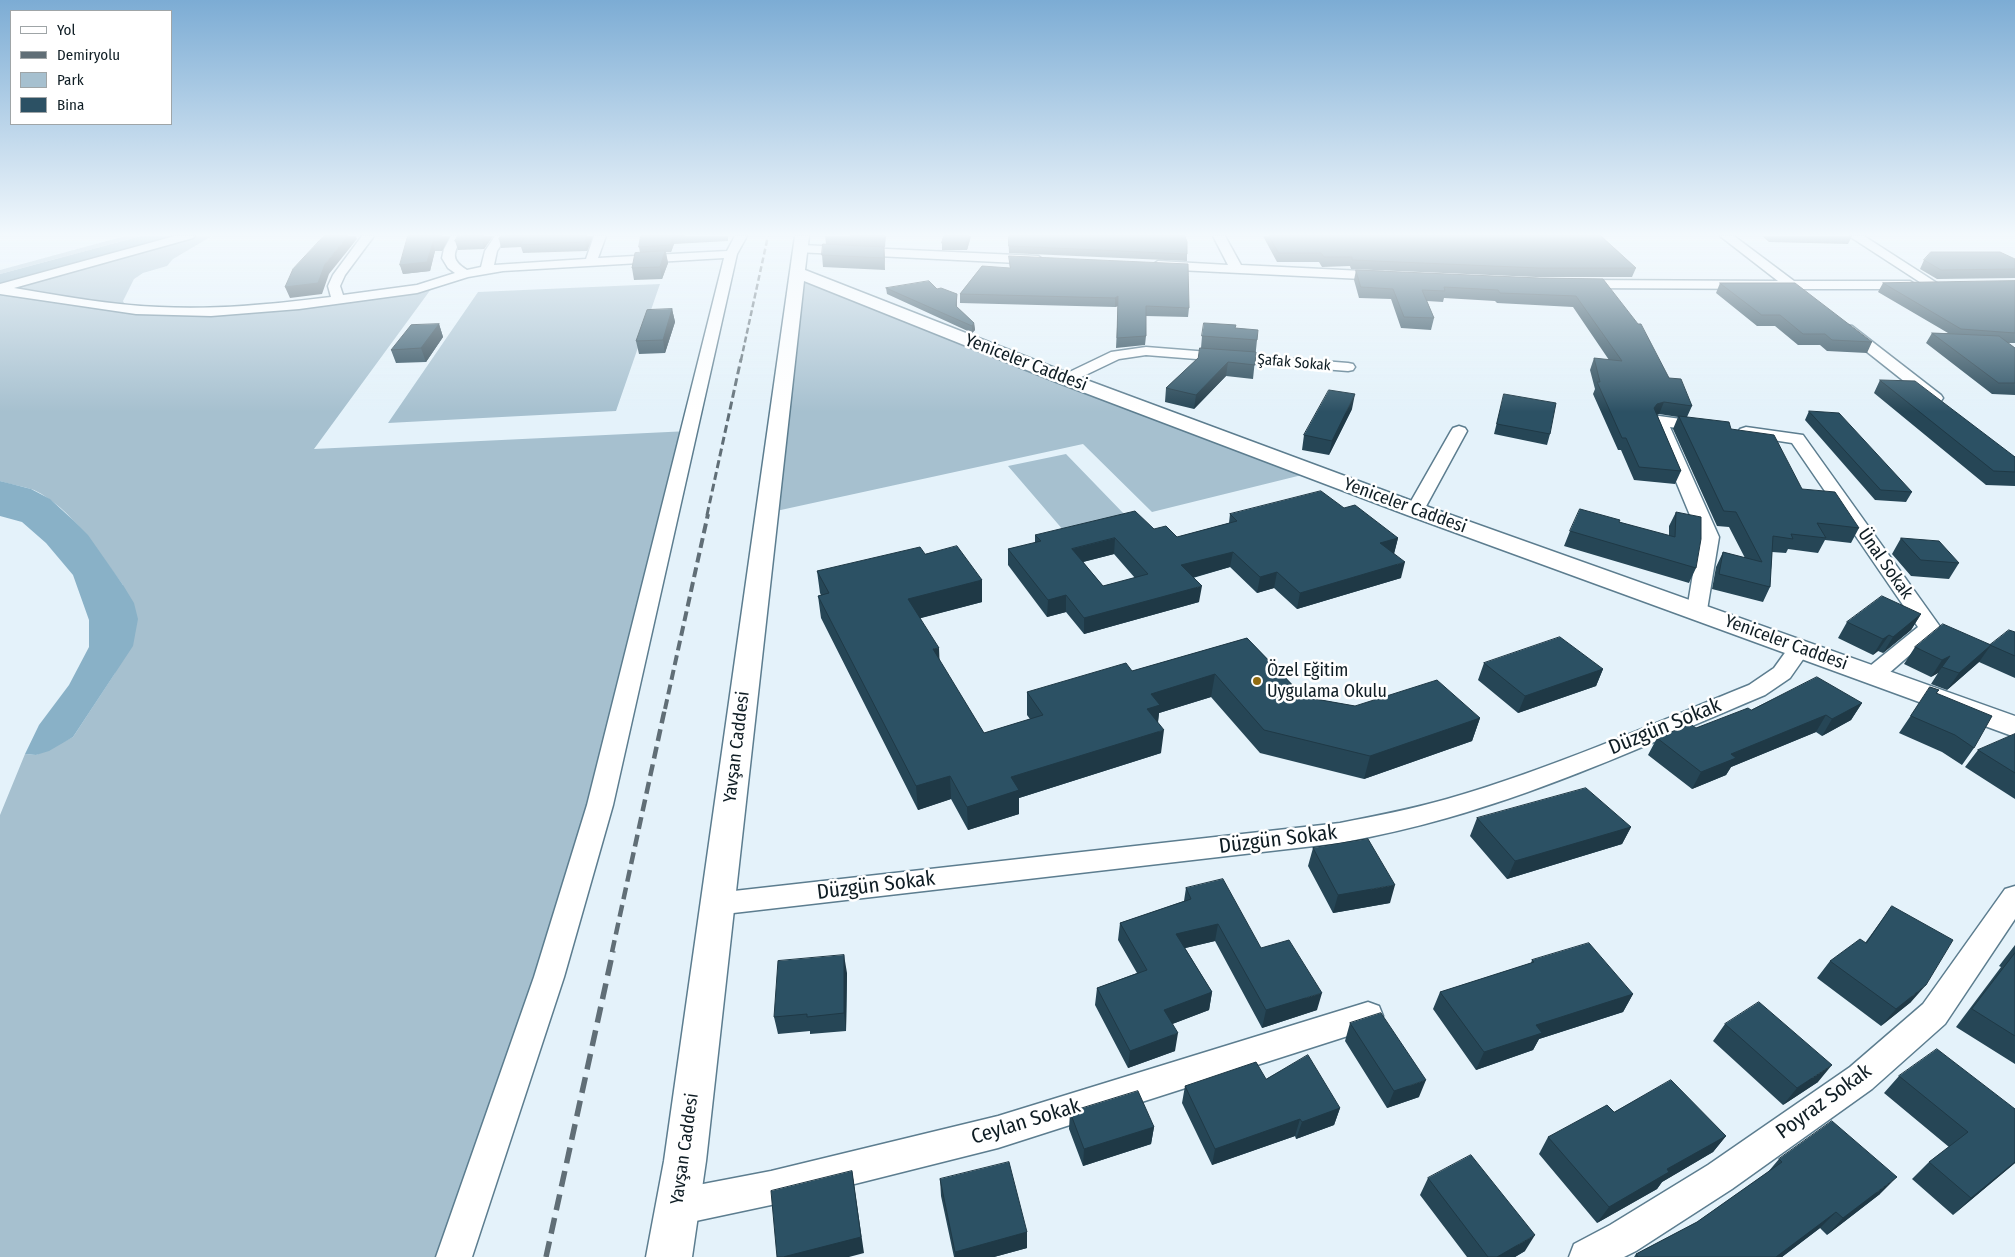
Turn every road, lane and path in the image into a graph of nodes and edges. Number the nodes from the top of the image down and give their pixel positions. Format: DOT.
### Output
graph roads {
  1 [pos="36,295"];
  2 [pos="337,295"];
  3 [pos="368,295"];
  4 [pos="724,295"];
  5 [pos="796,295"];
  6 [pos="889,295"];
  7 [pos="1803,295"];
  8 [pos="1807,298"];
  9 [pos="338,299"];
  10 [pos="1838,322"];
  11 [pos="1348,367"];
  12 [pos="1066,379"];
  13 [pos="1946,406"];
  14 [pos="1459,431"];
  15 [pos="1415,510"];
  16 [pos="1697,610"];
  17 [pos="1800,648"];
  18 [pos="1873,675"];
  19 [pos="2015,727"];
  20 [pos="2015,897"];
  21 [pos="716,904"];
  22 [pos="1368,1016"];
  23 [pos="677,1207"];
  24 [pos="454,1257"];
  25 [pos="669,1257"];
  26 [pos="1587,1257"];
  1 -- 9 [label="street"];
  2 -- 9 [label="street"];
  3 -- 9 [label="street"];
  4 -- 24 [label="street"];
  5 -- 21 [label="street, Yavşan Caddesi"];
  6 -- 12 [label="street, Yeniceler Caddesi"];
  7 -- 8 [label="street"];
  10 -- 13 [label="street"];
  11 -- 12 [label="street, Şafak Sokak"];
  12 -- 15 [label="street, Yeniceler Caddesi"];
  14 -- 15 [label="street"];
  15 -- 16 [label="street, Yeniceler Caddesi"];
  16 -- 17 [label="street, Yeniceler Caddesi"];
  16 -- 18 [label="street, Ünal Sokak"];
  17 -- 18 [label="street, Yeniceler Caddesi"];
  17 -- 21 [label="street, Düzgün Sokak"];
  18 -- 19 [label="street, Yeniceler Caddesi"];
  20 -- 26 [label="street, Poyraz Sokak"];
  21 -- 23 [label="street, Yavşan Caddesi"];
  22 -- 23 [label="street, Ceylan Sokak"];
  23 -- 25 [label="street, Yavşan Caddesi"];
}
